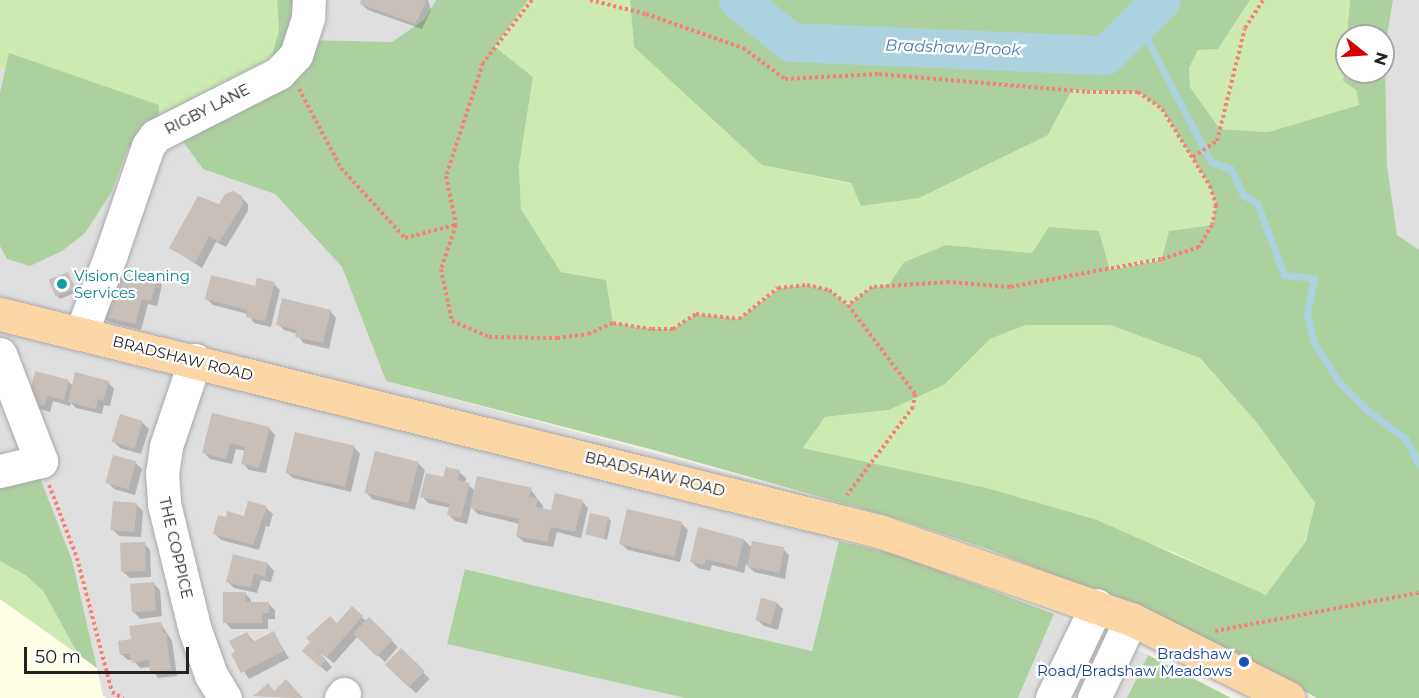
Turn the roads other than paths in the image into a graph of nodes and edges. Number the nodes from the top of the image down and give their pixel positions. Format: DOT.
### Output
graph roads {
  1 [pos="309,0"];
  2 [pos="0,314"];
  3 [pos="81,333"];
  4 [pos="0,354"];
  5 [pos="195,360"];
  6 [pos="0,471"];
  7 [pos="1096,605"];
  8 [pos="1131,619"];
  9 [pos="225,698"];
  10 [pos="1052,698"];
  11 [pos="1094,698"];
  12 [pos="1289,698"];
  1 -- 3 [label="street, RIGBY LANE"];
  2 -- 3 [label="main road, BRADSHAW ROAD"];
  3 -- 5 [label="main road, BRADSHAW ROAD"];
  4 -- 6 [label="street"];
  5 -- 7 [label="main road, BRADSHAW ROAD"];
  5 -- 9 [label="street, THE COPPICE"];
  7 -- 8 [label="main road, BRADSHAW ROAD"];
  7 -- 10 [label="street"];
  8 -- 11 [label="street"];
  8 -- 12 [label="main road, BRADSHAW ROAD"];
}
